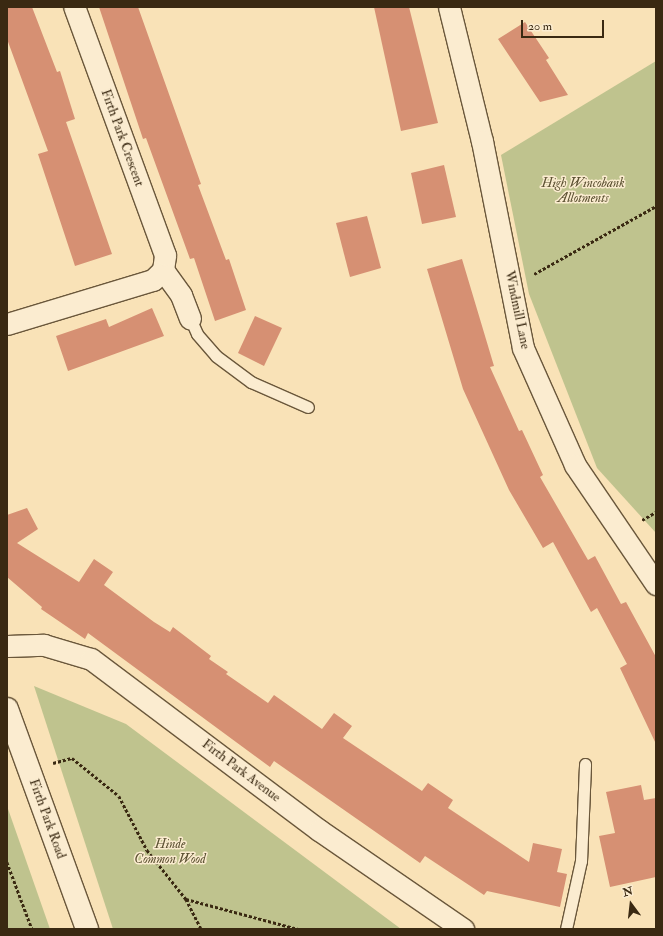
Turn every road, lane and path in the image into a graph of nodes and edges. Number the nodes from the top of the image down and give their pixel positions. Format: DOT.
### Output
graph roads {
  1 [pos="74,7"];
  2 [pos="453,9"];
  3 [pos="656,206"];
  4 [pos="163,270"];
  5 [pos="512,288"];
  6 [pos="190,318"];
  7 [pos="7,324"];
  8 [pos="308,407"];
  9 [pos="656,584"];
  10 [pos="7,646"];
  11 [pos="7,710"];
  12 [pos="585,764"];
  13 [pos="29,768"];
  14 [pos="7,862"];
  15 [pos="186,899"];
  16 [pos="32,929"];
  17 [pos="87,929"];
  18 [pos="201,929"];
  19 [pos="298,929"];
  20 [pos="463,929"];
  21 [pos="566,929"];
  1 -- 4 [label="street, Firth Park Crescent"];
  2 -- 5 [label="street, Windmill Lane"];
  3 -- 5 [label="path"];
  4 -- 6 [label="street"];
  4 -- 7 [label="street"];
  5 -- 9 [label="street, Windmill Lane"];
  6 -- 8 [label="lane"];
  10 -- 20 [label="street, Firth Park Avenue"];
  11 -- 13 [label="main road, Firth Park Road"];
  12 -- 21 [label="lane"];
  13 -- 15 [label="path"];
  13 -- 17 [label="main road, Firth Park Road"];
  14 -- 16 [label="path"];
  15 -- 18 [label="path"];
  15 -- 19 [label="path"];
}
